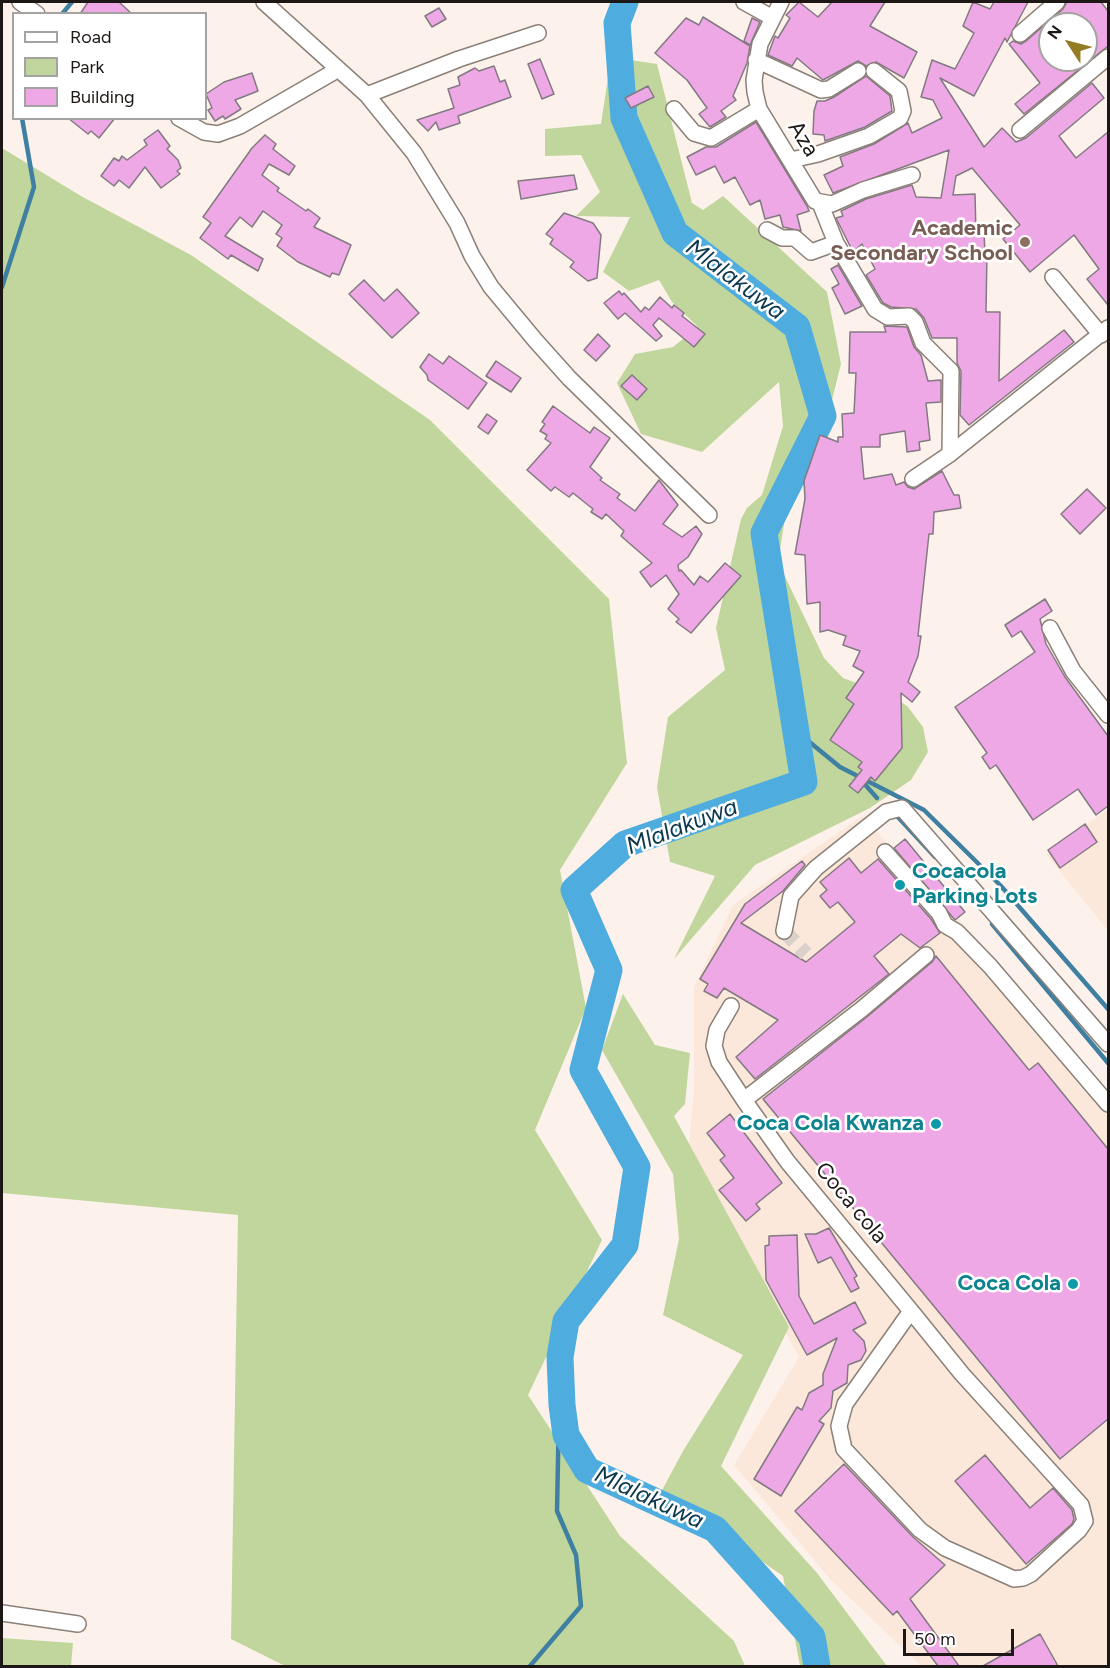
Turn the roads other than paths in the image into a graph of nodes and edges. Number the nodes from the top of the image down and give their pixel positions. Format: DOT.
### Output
graph roads {
  1 [pos="20,2"];
  2 [pos="264,2"];
  3 [pos="744,2"];
  4 [pos="781,2"];
  5 [pos="1058,2"];
  6 [pos="34,12"];
  7 [pos="771,17"];
  8 [pos="537,33"];
  9 [pos="1020,34"];
  10 [pos="1108,57"];
  11 [pos="756,60"];
  12 [pos="337,70"];
  13 [pos="858,71"];
  14 [pos="874,71"];
  15 [pos="367,95"];
  16 [pos="674,109"];
  17 [pos="759,109"];
  18 [pos="183,120"];
  19 [pos="1020,130"];
  20 [pos="791,160"];
  21 [pos="912,175"];
  22 [pos="820,203"];
  23 [pos="767,230"];
  24 [pos="836,243"];
  25 [pos="1053,278"];
  26 [pos="1105,332"];
  27 [pos="950,454"];
  28 [pos="913,479"];
  29 [pos="709,515"];
  30 [pos="1050,628"];
  31 [pos="1108,715"];
  32 [pos="885,852"];
  33 [pos="784,931"];
  34 [pos="926,955"];
  35 [pos="731,1006"];
  36 [pos="1108,1044"];
  37 [pos="744,1100"];
  38 [pos="1108,1104"];
  39 [pos="911,1311"];
  40 [pos="2,1613"];
  41 [pos="78,1624"];
  1 -- 6 [label="street"];
  2 -- 12 [label="street"];
  3 -- 7 [label="street"];
  4 -- 7 [label="street, Aza"];
  5 -- 9 [label="street"];
  7 -- 11 [label="street, Aza"];
  8 -- 15 [label="street"];
  10 -- 19 [label="street"];
  11 -- 13 [label="street"];
  11 -- 17 [label="street, Aza"];
  12 -- 15 [label="street"];
  12 -- 18 [label="street"];
  14 -- 20 [label="street"];
  15 -- 29 [label="street"];
  16 -- 17 [label="street"];
  17 -- 20 [label="street, Aza"];
  20 -- 22 [label="street, Aza"];
  21 -- 22 [label="street"];
  22 -- 24 [label="street, Aza"];
  23 -- 24 [label="street"];
  24 -- 27 [label="street, Aza"];
  25 -- 26 [label="street"];
  26 -- 27 [label="street"];
  27 -- 28 [label="street"];
  30 -- 31 [label="street"];
  32 -- 38 [label="street"];
  33 -- 36 [label="street"];
  34 -- 37 [label="street"];
  35 -- 37 [label="street, Coca cola"];
  37 -- 39 [label="street, Coca cola"];
  39 -- 39 [label="street, Coca cola"];
  40 -- 41 [label="street"];
}
